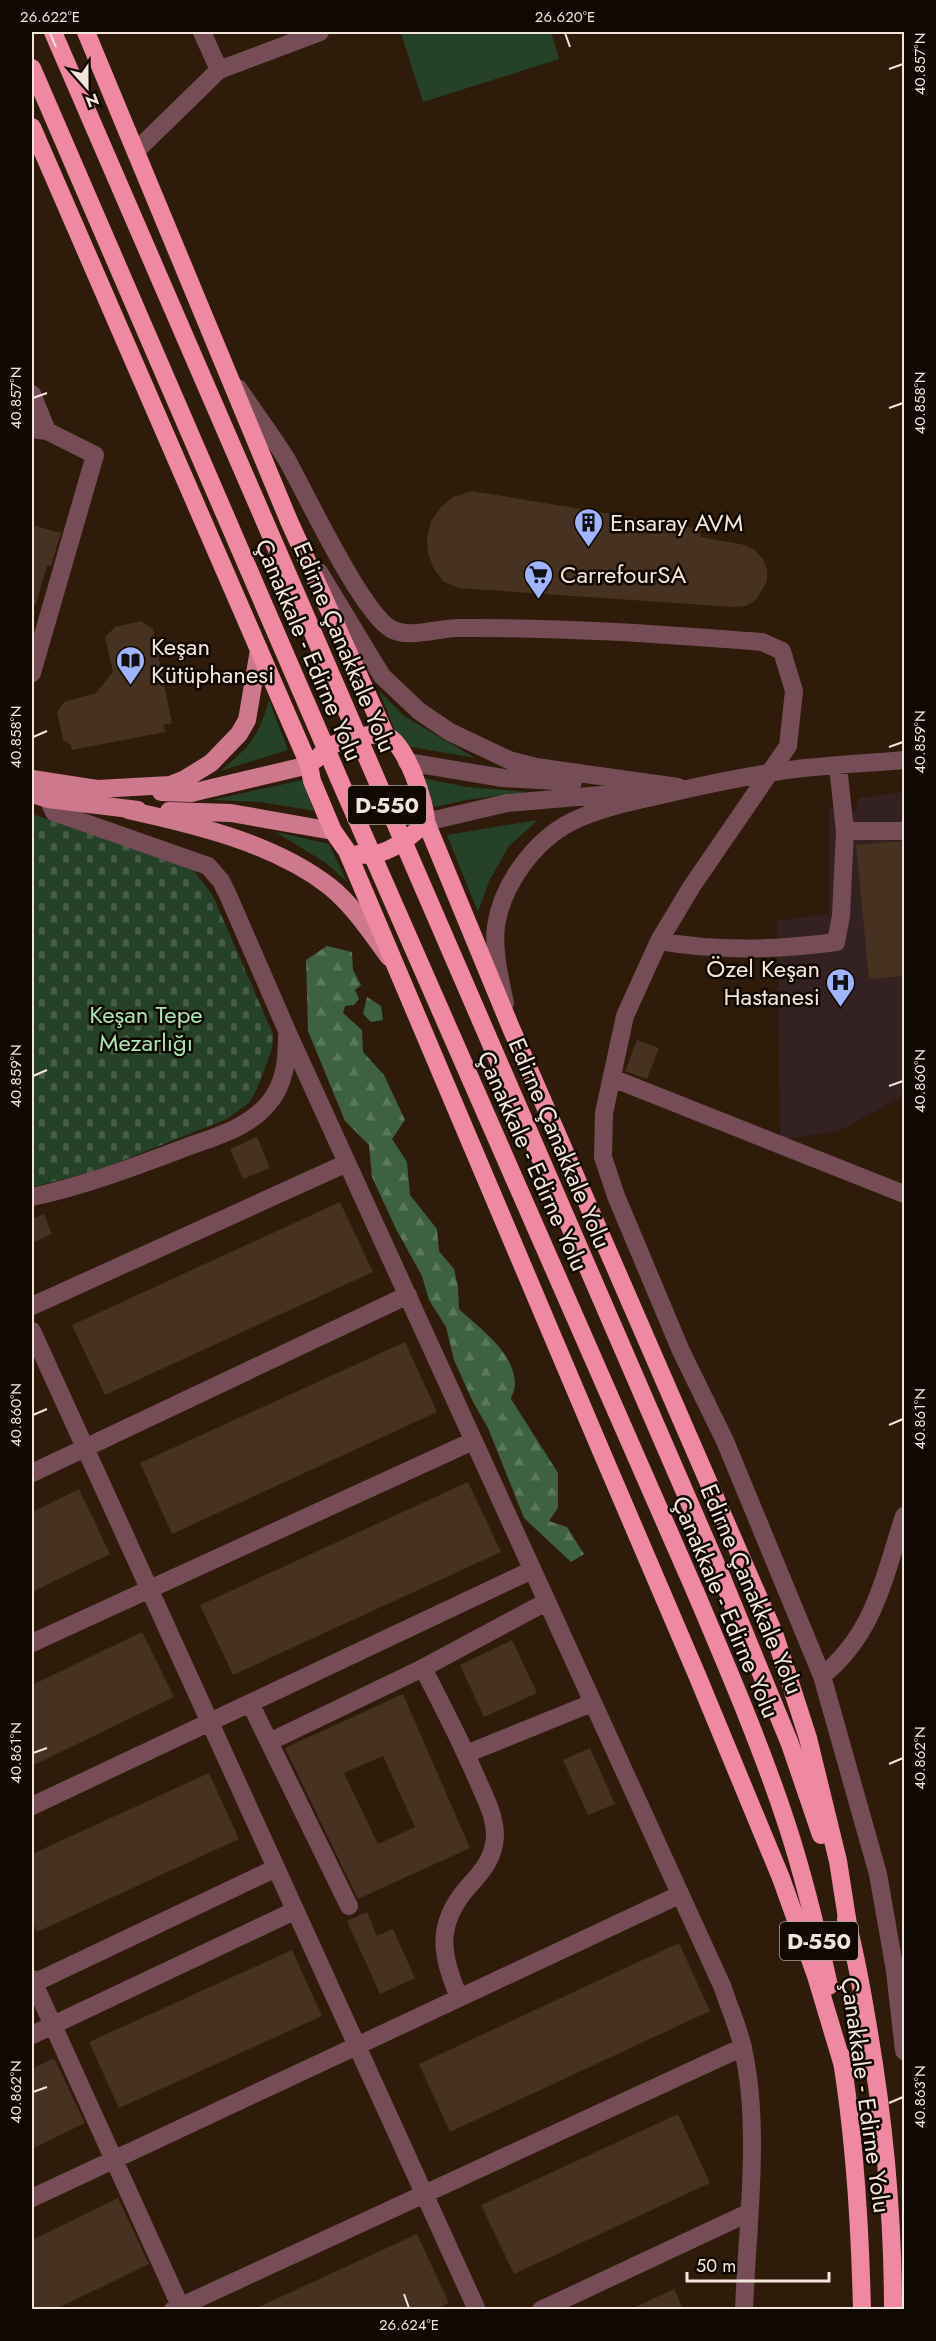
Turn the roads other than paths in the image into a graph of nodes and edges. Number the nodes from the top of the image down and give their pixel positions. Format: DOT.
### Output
graph roads {
  1 [pos="53,32"];
  2 [pos="86,32"];
  3 [pos="202,32"];
  4 [pos="320,32"];
  5 [pos="32,68"];
  6 [pos="219,70"];
  7 [pos="32,128"];
  8 [pos="137,150"];
  9 [pos="227,371"];
  10 [pos="32,394"];
  11 [pos="39,430"];
  12 [pos="289,522"];
  13 [pos="258,650"];
  14 [pos="32,673"];
  15 [pos="386,736"];
  16 [pos="904,760"];
  17 [pos="406,762"];
  18 [pos="309,765"];
  19 [pos="838,766"];
  20 [pos="771,772"];
  21 [pos="32,779"];
  22 [pos="139,788"];
  23 [pos="688,788"];
  24 [pos="40,797"];
  25 [pos="128,810"];
  26 [pos="426,822"];
  27 [pos="333,831"];
  28 [pos="845,831"];
  29 [pos="904,831"];
  30 [pos="347,851"];
  31 [pos="659,941"];
  32 [pos="399,970"];
  33 [pos="511,1028"];
  34 [pos="287,1031"];
  35 [pos="612,1078"];
  36 [pos="347,1163"];
  37 [pos="904,1194"];
  38 [pos="32,1197"];
  39 [pos="408,1295"];
  40 [pos="32,1306"];
  41 [pos="32,1330"];
  42 [pos="473,1440"];
  43 [pos="86,1447"];
  44 [pos="32,1473"];
  45 [pos="904,1516"];
  46 [pos="532,1570"];
  47 [pos="150,1589"];
  48 [pos="546,1602"];
  49 [pos="32,1643"];
  50 [pos="423,1668"];
  51 [pos="822,1676"];
  52 [pos="250,1703"];
  53 [pos="592,1703"];
  54 [pos="210,1722"];
  55 [pos="269,1742"];
  56 [pos="466,1754"];
  57 [pos="32,1806"];
  58 [pos="276,1868"];
  59 [pos="679,1895"];
  60 [pos="349,1906"];
  61 [pos="294,1911"];
  62 [pos="849,1931"];
  63 [pos="32,1982"];
  64 [pos="459,1998"];
  65 [pos="53,2025"];
  66 [pos="32,2035"];
  67 [pos="356,2046"];
  68 [pos="743,2047"];
  69 [pos="904,2051"];
  70 [pos="843,2066"];
  71 [pos="115,2159"];
  72 [pos="423,2194"];
  73 [pos="32,2198"];
  74 [pos="748,2213"];
  75 [pos="178,2308"];
  76 [pos="477,2310"];
  77 [pos="541,2310"];
  78 [pos="744,2310"];
  79 [pos="862,2310"];
  80 [pos="892,2310"];
  1 -- 62 [label="highway, Edirne Çanakkale Yolu / D-550, bridge"];
  2 -- 8 [label="highway"];
  3 -- 6 [label="street"];
  4 -- 6 [label="street"];
  5 -- 70 [label="highway, Çanakkale - Edirne Yolu / D-550, bridge"];
  6 -- 8 [label="street"];
  7 -- 13 [label="highway"];
  8 -- 9 [label="highway"];
  9 -- 12 [label="highway"];
  9 -- 20 [label="street"];
  10 -- 11 [label="street"];
  11 -- 14 [label="street"];
  12 -- 15 [label="highway"];
  12 -- 23 [label="street"];
  13 -- 18 [label="highway"];
  13 -- 22 [label="main road"];
  15 -- 17 [label="highway"];
  15 -- 18 [label="highway"];
  16 -- 19 [label="street"];
  17 -- 23 [label="street"];
  17 -- 26 [label="highway"];
  18 -- 22 [label="main road"];
  18 -- 27 [label="highway"];
  19 -- 20 [label="street"];
  19 -- 28 [label="street"];
  20 -- 23 [label="street"];
  20 -- 31 [label="street"];
  21 -- 22 [label="main road"];
  23 -- 26 [label="street"];
  23 -- 33 [label="street"];
  24 -- 25 [label="main road"];
  24 -- 34 [label="street"];
  25 -- 27 [label="main road"];
  25 -- 32 [label="main road"];
  26 -- 30 [label="highway"];
  26 -- 33 [label="highway"];
  27 -- 30 [label="highway"];
  28 -- 29 [label="street"];
  28 -- 31 [label="street"];
  30 -- 32 [label="highway"];
  31 -- 35 [label="street"];
  32 -- 70 [label="highway"];
  33 -- 62 [label="highway"];
  34 -- 36 [label="street"];
  34 -- 38 [label="street"];
  35 -- 37 [label="street"];
  35 -- 51 [label="street"];
  36 -- 39 [label="street"];
  36 -- 40 [label="street"];
  39 -- 42 [label="street"];
  39 -- 43 [label="street"];
  41 -- 43 [label="street"];
  42 -- 46 [label="street"];
  42 -- 47 [label="street"];
  43 -- 44 [label="street"];
  43 -- 47 [label="street"];
  45 -- 51 [label="street"];
  46 -- 48 [label="street"];
  46 -- 52 [label="street"];
  47 -- 49 [label="street"];
  47 -- 54 [label="street"];
  48 -- 50 [label="street"];
  48 -- 53 [label="street"];
  50 -- 55 [label="street"];
  50 -- 56 [label="street"];
  51 -- 69 [label="street"];
  52 -- 54 [label="street"];
  52 -- 55 [label="street"];
  53 -- 56 [label="street"];
  53 -- 59 [label="street"];
  54 -- 57 [label="street"];
  54 -- 58 [label="street"];
  55 -- 60 [label="street"];
  56 -- 64 [label="street"];
  58 -- 61 [label="street"];
  58 -- 63 [label="street"];
  59 -- 64 [label="street"];
  59 -- 68 [label="street"];
  61 -- 65 [label="street"];
  61 -- 67 [label="street"];
  62 -- 80 [label="highway, Edirne Çanakkale Yolu / D-550"];
  63 -- 65 [label="street"];
  64 -- 67 [label="street"];
  65 -- 66 [label="street"];
  65 -- 71 [label="street"];
  67 -- 71 [label="street"];
  67 -- 72 [label="street"];
  68 -- 72 [label="street"];
  68 -- 74 [label="street"];
  70 -- 79 [label="highway, Çanakkale - Edirne Yolu / D-550"];
  71 -- 73 [label="street"];
  71 -- 75 [label="street"];
  72 -- 75 [label="street"];
  72 -- 76 [label="street"];
  74 -- 77 [label="street"];
  74 -- 78 [label="street"];
}
